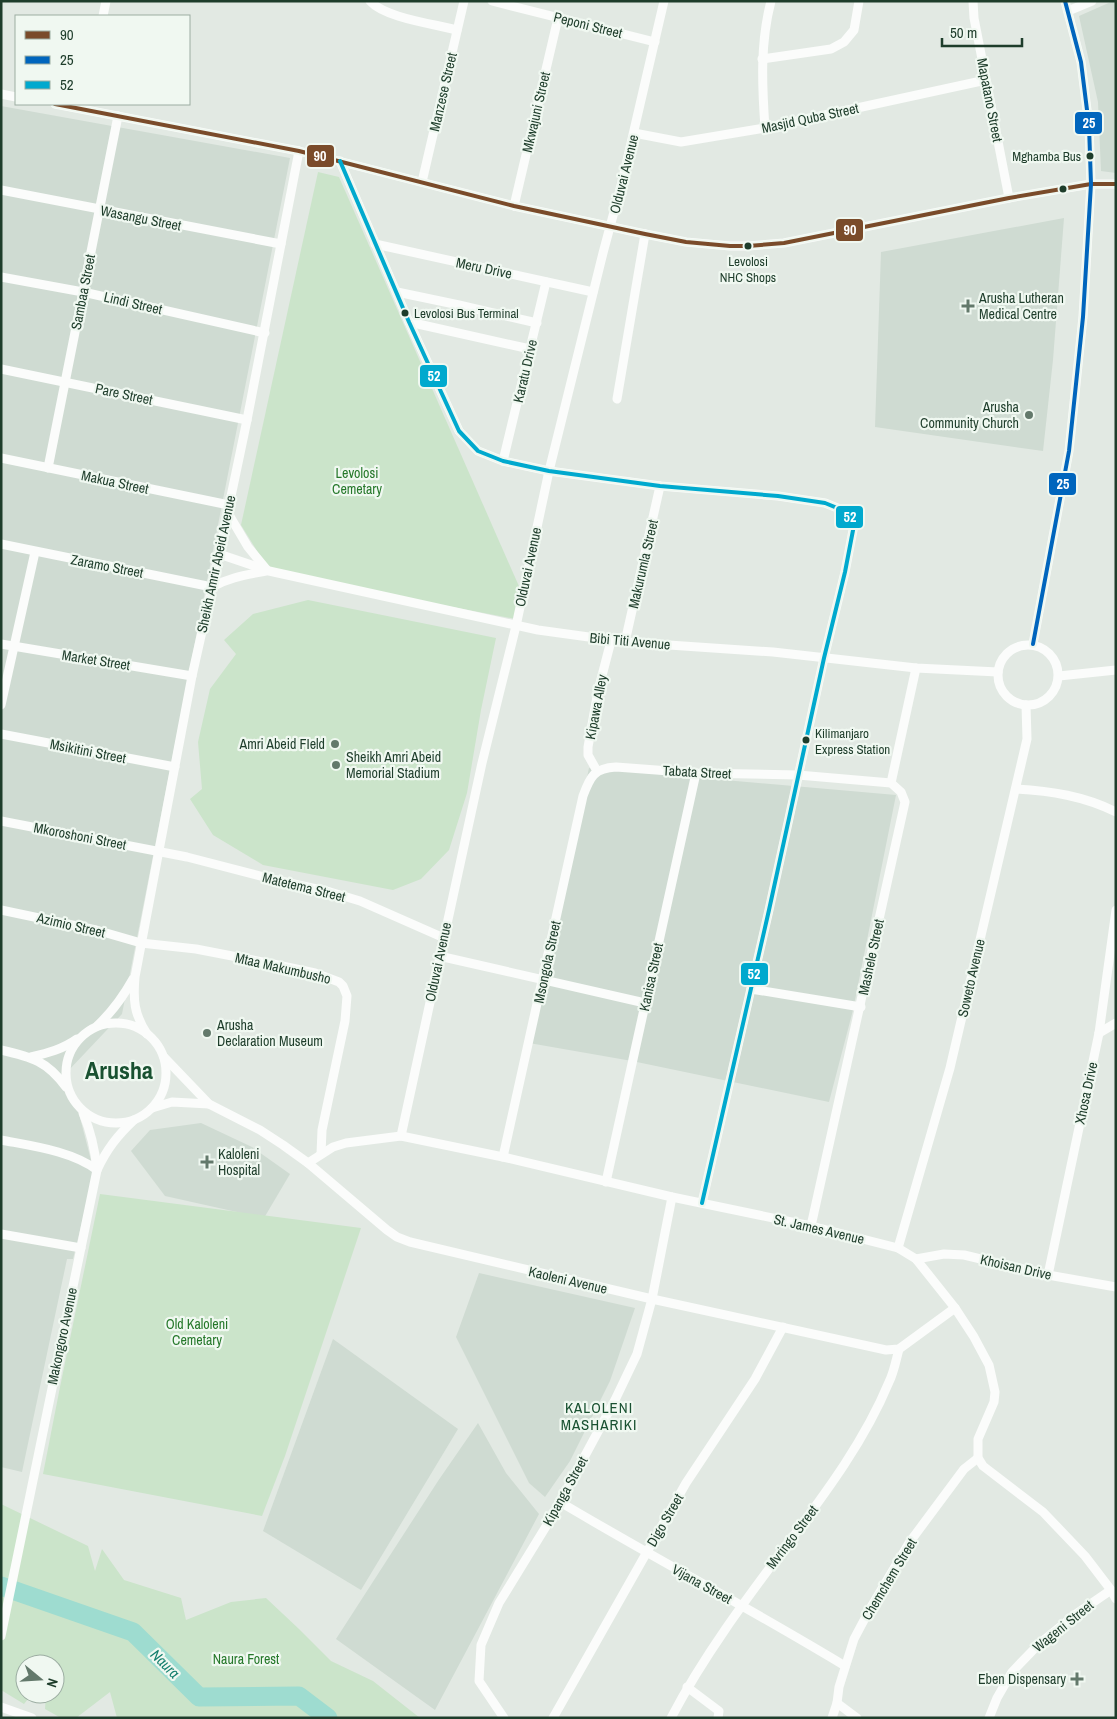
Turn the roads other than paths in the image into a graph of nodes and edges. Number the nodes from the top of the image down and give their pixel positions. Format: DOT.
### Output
graph roads {
  1 [pos="106,1"];
  2 [pos="370,1"];
  3 [pos="464,1"];
  4 [pos="492,1"];
  5 [pos="664,1"];
  6 [pos="770,1"];
  7 [pos="859,1"];
  8 [pos="973,1"];
  9 [pos="1065,1"];
  10 [pos="1092,1"];
  11 [pos="1068,11"];
  12 [pos="103,15"];
  13 [pos="558,18"];
  14 [pos="457,30"];
  15 [pos="654,42"];
  16 [pos="762,59"];
  17 [pos="986,80"];
  18 [pos="1,94"];
  19 [pos="15,97"];
  20 [pos="68,105"];
  21 [pos="82,106"];
  22 [pos="118,116"];
  23 [pos="765,128"];
  24 [pos="634,133"];
  25 [pos="299,151"];
  26 [pos="340,161"];
  27 [pos="422,182"];
  28 [pos="1091,184"];
  29 [pos="1116,184"];
  30 [pos="1,190"];
  31 [pos="1009,198"];
  32 [pos="514,206"];
  33 [pos="99,210"];
  34 [pos="611,226"];
  35 [pos="645,234"];
  36 [pos="281,244"];
  37 [pos="375,244"];
  38 [pos="1,277"];
  39 [pos="546,282"];
  40 [pos="83,292"];
  41 [pos="397,292"];
  42 [pos="593,292"];
  43 [pos="409,322"];
  44 [pos="536,323"];
  45 [pos="265,333"];
  46 [pos="530,349"];
  47 [pos="1,369"];
  48 [pos="65,382"];
  49 [pos="617,398"];
  50 [pos="247,420"];
  51 [pos="1,458"];
  52 [pos="503,461"];
  53 [pos="48,468"];
  54 [pos="549,471"];
  55 [pos="660,486"];
  56 [pos="228,509"];
  57 [pos="1,544"];
  58 [pos="34,552"];
  59 [pos="219,554"];
  60 [pos="268,571"];
  61 [pos="212,587"];
  62 [pos="516,626"];
  63 [pos="611,641"];
  64 [pos="625,642"];
  65 [pos="1,644"];
  66 [pos="1033,644"];
  67 [pos="14,646"];
  68 [pos="824,658"];
  69 [pos="916,668"];
  70 [pos="1116,670"];
  71 [pos="998,672"];
  72 [pos="192,676"];
  73 [pos="1059,676"];
  74 [pos="1,704"];
  75 [pos="1026,706"];
  76 [pos="1,734"];
  77 [pos="175,767"];
  78 [pos="597,771"];
  79 [pos="696,773"];
  80 [pos="798,775"];
  81 [pos="891,783"];
  82 [pos="1016,789"];
  83 [pos="1116,812"];
  84 [pos="1,821"];
  85 [pos="159,852"];
  86 [pos="1,910"];
  87 [pos="1116,910"];
  88 [pos="444,938"];
  89 [pos="141,943"];
  90 [pos="439,956"];
  91 [pos="134,977"];
  92 [pos="543,980"];
  93 [pos="751,989"];
  94 [pos="645,1003"];
  95 [pos="861,1007"];
  96 [pos="1116,1023"];
  97 [pos="96,1027"];
  98 [pos="1099,1033"];
  99 [pos="84,1034"];
  100 [pos="147,1034"];
  101 [pos="1,1050"];
  102 [pos="31,1057"];
  103 [pos="164,1057"];
  104 [pos="69,1093"];
  105 [pos="209,1104"];
  106 [pos="152,1108"];
  107 [pos="83,1111"];
  108 [pos="134,1120"];
  109 [pos="401,1136"];
  110 [pos="1,1140"];
  111 [pos="322,1154"];
  112 [pos="503,1157"];
  113 [pos="308,1163"];
  114 [pos="97,1170"];
  115 [pos="606,1182"];
  116 [pos="672,1197"];
  117 [pos="702,1203"];
  118 [pos="811,1226"];
  119 [pos="1,1234"];
  120 [pos="81,1248"];
  121 [pos="898,1248"];
  122 [pos="916,1259"];
  123 [pos="1048,1275"];
  124 [pos="1116,1287"];
  125 [pos="652,1299"];
  126 [pos="955,1308"];
  127 [pos="783,1327"];
  128 [pos="899,1349"];
  129 [pos="978,1458"];
  130 [pos="560,1502"];
  131 [pos="647,1553"];
  132 [pos="1111,1590"];
  133 [pos="1116,1599"];
  134 [pos="741,1606"];
  135 [pos="1,1636"];
  136 [pos="845,1666"];
  137 [pos="687,1687"];
  138 [pos="837,1703"];
  139 [pos="1,1707"];
  140 [pos="32,1718"];
  141 [pos="504,1718"];
  142 [pos="553,1718"];
  143 [pos="671,1718"];
  144 [pos="718,1718"];
  145 [pos="832,1718"];
  146 [pos="857,1718"];
  147 [pos="989,1718"];
  1 -- 12 [label="street"];
  2 -- 14 [label="street"];
  3 -- 14 [label="street, Manzese Street"];
  4 -- 13 [label="street, Peponi Street"];
  5 -- 15 [label="street, Olduvai Avenue"];
  6 -- 16 [label="street"];
  7 -- 16 [label="street"];
  8 -- 17 [label="street, Mapatano Street"];
  9 -- 11 [label="street"];
  10 -- 11 [label="street"];
  11 -- 28 [label="street"];
  13 -- 15 [label="street, Peponi Street"];
  13 -- 32 [label="street, Mkwajuni Street"];
  14 -- 27 [label="street, Manzese Street"];
  15 -- 24 [label="street, Olduvai Avenue"];
  16 -- 23 [label="street"];
  17 -- 23 [label="street, Masjid Quba Street"];
  17 -- 31 [label="street, Mapatano Street"];
  18 -- 19 [label="street"];
  20 -- 21 [label="street"];
  21 -- 22 [label="street"];
  22 -- 25 [label="street"];
  22 -- 33 [label="street, Sambaa Street"];
  23 -- 24 [label="street, Masjid Quba Street"];
  24 -- 34 [label="street, Olduvai Avenue"];
  25 -- 26 [label="street"];
  25 -- 36 [label="street, Sheikh Amrir Abeid Avenue"];
  26 -- 27 [label="street"];
  26 -- 37 [label="street"];
  27 -- 32 [label="street"];
  28 -- 29 [label="street"];
  28 -- 31 [label="street"];
  28 -- 66 [label="street"];
  30 -- 33 [label="street, Wasangu Street"];
  31 -- 35 [label="street"];
  32 -- 34 [label="street"];
  33 -- 36 [label="street, Wasangu Street"];
  33 -- 40 [label="street, Sambaa Street"];
  34 -- 35 [label="street"];
  34 -- 42 [label="street, Olduvai Avenue"];
  35 -- 49 [label="street"];
  36 -- 45 [label="street, Sheikh Amrir Abeid Avenue"];
  37 -- 39 [label="street, Meru Drive"];
  37 -- 41 [label="street"];
  38 -- 40 [label="street, Lindi Street"];
  39 -- 42 [label="street, Meru Drive"];
  39 -- 44 [label="street, Karatu Drive"];
  40 -- 45 [label="street, Lindi Street"];
  40 -- 48 [label="street, Sambaa Street"];
  41 -- 43 [label="street"];
  41 -- 44 [label="street"];
  42 -- 54 [label="street, Olduvai Avenue"];
  43 -- 46 [label="street"];
  43 -- 52 [label="street"];
  44 -- 46 [label="street, Karatu Drive"];
  45 -- 50 [label="street, Sheikh Amrir Abeid Avenue"];
  46 -- 52 [label="street, Karatu Drive"];
  47 -- 48 [label="street, Pare Street"];
  48 -- 50 [label="street, Pare Street"];
  48 -- 53 [label="street, Sambaa Street"];
  50 -- 56 [label="street, Sheikh Amrir Abeid Avenue"];
  51 -- 53 [label="street, Makua Street"];
  52 -- 54 [label="street"];
  53 -- 56 [label="street, Makua Street"];
  54 -- 55 [label="street"];
  54 -- 62 [label="street, Olduvai Avenue"];
  55 -- 64 [label="street, Makurumla Street"];
  55 -- 68 [label="street"];
  56 -- 59 [label="street, Sheikh Amrir Abeid Avenue"];
  56 -- 60 [label="street"];
  57 -- 58 [label="street, Zaramo Street"];
  58 -- 61 [label="street, Zaramo Street"];
  58 -- 67 [label="street"];
  59 -- 60 [label="street, Bibi Titi Avenue"];
  59 -- 61 [label="street, Sheikh Amrir Abeid Avenue"];
  60 -- 61 [label="street"];
  60 -- 62 [label="street, Bibi Titi Avenue"];
  61 -- 72 [label="street, Sheikh Amrir Abeid Avenue"];
  62 -- 63 [label="street, Bibi Titi Avenue"];
  62 -- 88 [label="street, Olduvai Avenue"];
  63 -- 64 [label="street, Bibi Titi Avenue"];
  63 -- 78 [label="street, Kipawa Alley"];
  64 -- 68 [label="street, Bibi Titi Avenue"];
  65 -- 67 [label="street, Market Street"];
  66 -- 71 [label="street"];
  66 -- 73 [label="street"];
  67 -- 72 [label="street, Market Street"];
  67 -- 74 [label="street"];
  68 -- 69 [label="street, Bibi Titi Avenue"];
  68 -- 80 [label="street"];
  69 -- 71 [label="street, Bibi Titi Avenue"];
  69 -- 81 [label="street"];
  70 -- 73 [label="street"];
  71 -- 75 [label="street"];
  72 -- 77 [label="street, Sheikh Amrir Abeid Avenue"];
  73 -- 75 [label="street"];
  75 -- 82 [label="street, Soweto Avenue"];
  76 -- 77 [label="street, Msikitini Street"];
  77 -- 85 [label="street, Sheikh Amrir Abeid Avenue"];
  78 -- 79 [label="street, Tabata Street"];
  78 -- 92 [label="street, Msongola Street"];
  79 -- 80 [label="street, Tabata Street"];
  79 -- 94 [label="street, Kanisa Street"];
  80 -- 81 [label="street"];
  80 -- 93 [label="street"];
  81 -- 95 [label="street, Mashele Street"];
  82 -- 83 [label="street"];
  82 -- 121 [label="street, Soweto Avenue"];
  84 -- 85 [label="street, Mkoroshoni Street"];
  85 -- 88 [label="street, Matetema Street"];
  85 -- 89 [label="street, Sheikh Amrir Abeid Avenue"];
  86 -- 89 [label="street, Azimio Street"];
  87 -- 98 [label="street, Xhosa Drive"];
  88 -- 90 [label="street, Olduvai Avenue"];
  89 -- 91 [label="street, Sheikh Amrir Abeid Avenue"];
  89 -- 111 [label="street, Mtaa Makumbusho"];
  90 -- 92 [label="street"];
  90 -- 109 [label="street, Olduvai Avenue"];
  91 -- 97 [label="street"];
  91 -- 100 [label="street"];
  92 -- 94 [label="street"];
  92 -- 112 [label="street, Msongola Street"];
  93 -- 95 [label="street"];
  93 -- 117 [label="street"];
  94 -- 115 [label="street, Kanisa Street"];
  95 -- 118 [label="street, Mashele Street"];
  96 -- 98 [label="street"];
  97 -- 99 [label="street"];
  97 -- 100 [label="street"];
  98 -- 123 [label="street, Xhosa Drive"];
  99 -- 102 [label="street"];
  99 -- 104 [label="street"];
  100 -- 103 [label="street"];
  101 -- 102 [label="street"];
  102 -- 104 [label="street"];
  103 -- 105 [label="street, Kaoleni Avenue"];
  103 -- 106 [label="street"];
  104 -- 107 [label="street"];
  105 -- 106 [label="street, Kaoleni Avenue"];
  105 -- 113 [label="street, Kaoleni Avenue"];
  106 -- 108 [label="street"];
  107 -- 108 [label="street"];
  107 -- 114 [label="street"];
  108 -- 114 [label="street, Makongoro Avenue"];
  109 -- 111 [label="street, St. James Avenue"];
  109 -- 112 [label="street, St. James Avenue"];
  110 -- 114 [label="street"];
  111 -- 113 [label="street, St. James Avenue"];
  112 -- 115 [label="street, St. James Avenue"];
  113 -- 125 [label="street, Kaoleni Avenue"];
  114 -- 120 [label="street, Makongoro Avenue"];
  115 -- 116 [label="street, St. James Avenue"];
  116 -- 117 [label="street, St. James Avenue"];
  116 -- 125 [label="street, Kipanga Street"];
  117 -- 118 [label="street, St. James Avenue"];
  118 -- 121 [label="street, St. James Avenue"];
  119 -- 120 [label="street"];
  120 -- 135 [label="street, Makongoro Avenue"];
  121 -- 122 [label="street, St. James Avenue"];
  122 -- 123 [label="street, Khoisan Drive"];
  122 -- 126 [label="street, St. James Avenue"];
  123 -- 124 [label="street, Khoisan Drive"];
  125 -- 127 [label="street, Kaoleni Avenue"];
  125 -- 130 [label="street, Kipanga Street"];
  126 -- 128 [label="street"];
  126 -- 129 [label="street, St. James Avenue"];
  127 -- 128 [label="street, Kaoleni Avenue"];
  127 -- 131 [label="street, Digo Street"];
  128 -- 134 [label="street, Mvringo Street"];
  129 -- 132 [label="street"];
  129 -- 136 [label="street, Chemchem Street"];
  130 -- 131 [label="street, Vijana Street"];
  130 -- 141 [label="street, Kipanga Street"];
  131 -- 134 [label="street, Vijana Street"];
  131 -- 142 [label="street, Digo Street"];
  132 -- 133 [label="street"];
  132 -- 147 [label="street, Wageni Street"];
  134 -- 136 [label="street, Vijana Street"];
  134 -- 137 [label="street, Mvringo Street"];
  136 -- 138 [label="street, Chemchem Street"];
  137 -- 143 [label="street, Mvringo Street"];
  137 -- 144 [label="street"];
  138 -- 145 [label="street, Chemchem Street"];
  138 -- 146 [label="street"];
  139 -- 140 [label="street"];
}
